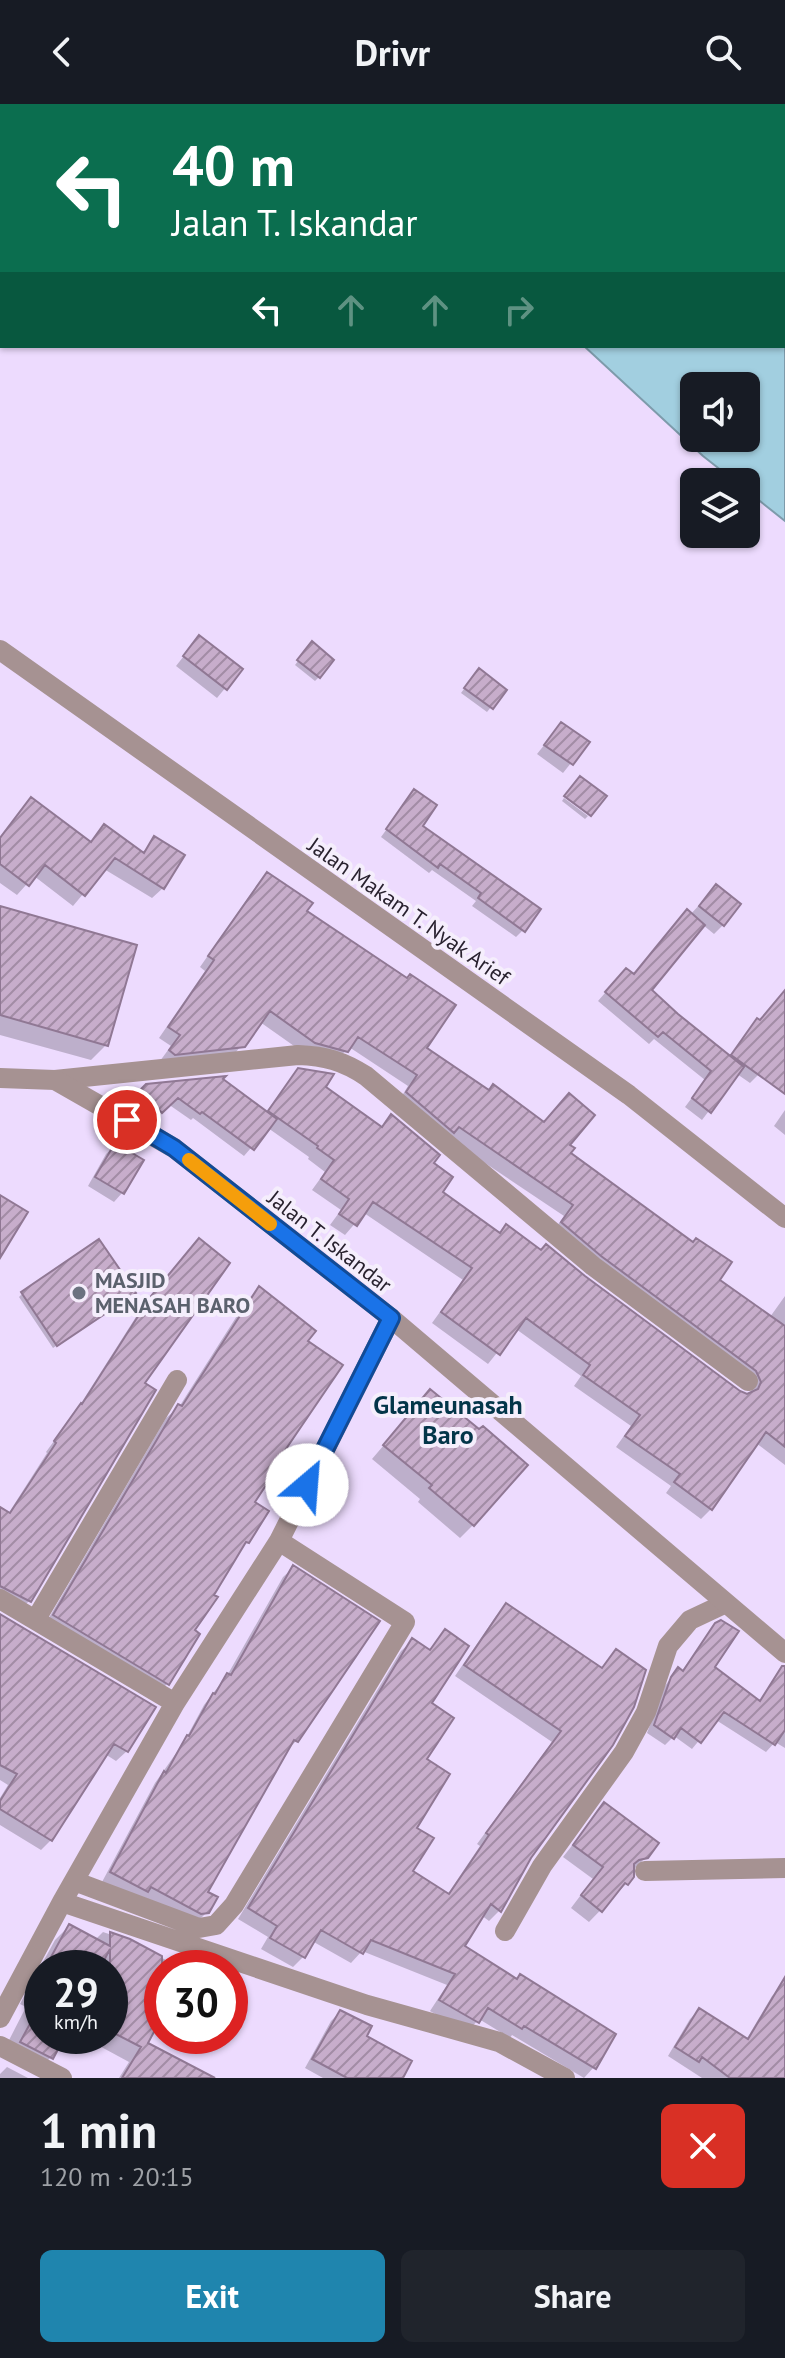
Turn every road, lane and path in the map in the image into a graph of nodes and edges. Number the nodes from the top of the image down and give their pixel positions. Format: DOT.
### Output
graph roads {
  1 [pos="0,650"];
  2 [pos="0,1078"];
  3 [pos="55,1080"];
  4 [pos="785,1218"];
  5 [pos="391,1318"];
  6 [pos="177,1380"];
  7 [pos="748,1381"];
  8 [pos="279,1541"];
  9 [pos="0,1599"];
  10 [pos="724,1604"];
  11 [pos="36,1619"];
  12 [pos="785,1653"];
  13 [pos="175,1703"];
  14 [pos="785,1868"];
  15 [pos="645,1871"];
  16 [pos="74,1881"];
  17 [pos="62,1902"];
  18 [pos="505,1931"];
  19 [pos="0,2018"];
  20 [pos="0,2046"];
  21 [pos="62,2078"];
  22 [pos="565,2078"];
  1 -- 4 [label="street, Jalan Makam T. Nyak Arief"];
  2 -- 3 [label="street, Jalan T. Iskandar"];
  3 -- 5 [label="street, Jalan T. Iskandar"];
  3 -- 7 [label="street"];
  5 -- 8 [label="street"];
  5 -- 10 [label="street, Jalan T. Iskandar"];
  6 -- 11 [label="street"];
  8 -- 13 [label="street"];
  8 -- 16 [label="street"];
  9 -- 11 [label="street"];
  10 -- 12 [label="street, Jalan T. Iskandar"];
  10 -- 18 [label="street"];
  11 -- 13 [label="street"];
  13 -- 16 [label="street"];
  14 -- 15 [label="street"];
  16 -- 17 [label="street"];
  17 -- 19 [label="street"];
  17 -- 22 [label="street"];
  20 -- 21 [label="street"];
}
